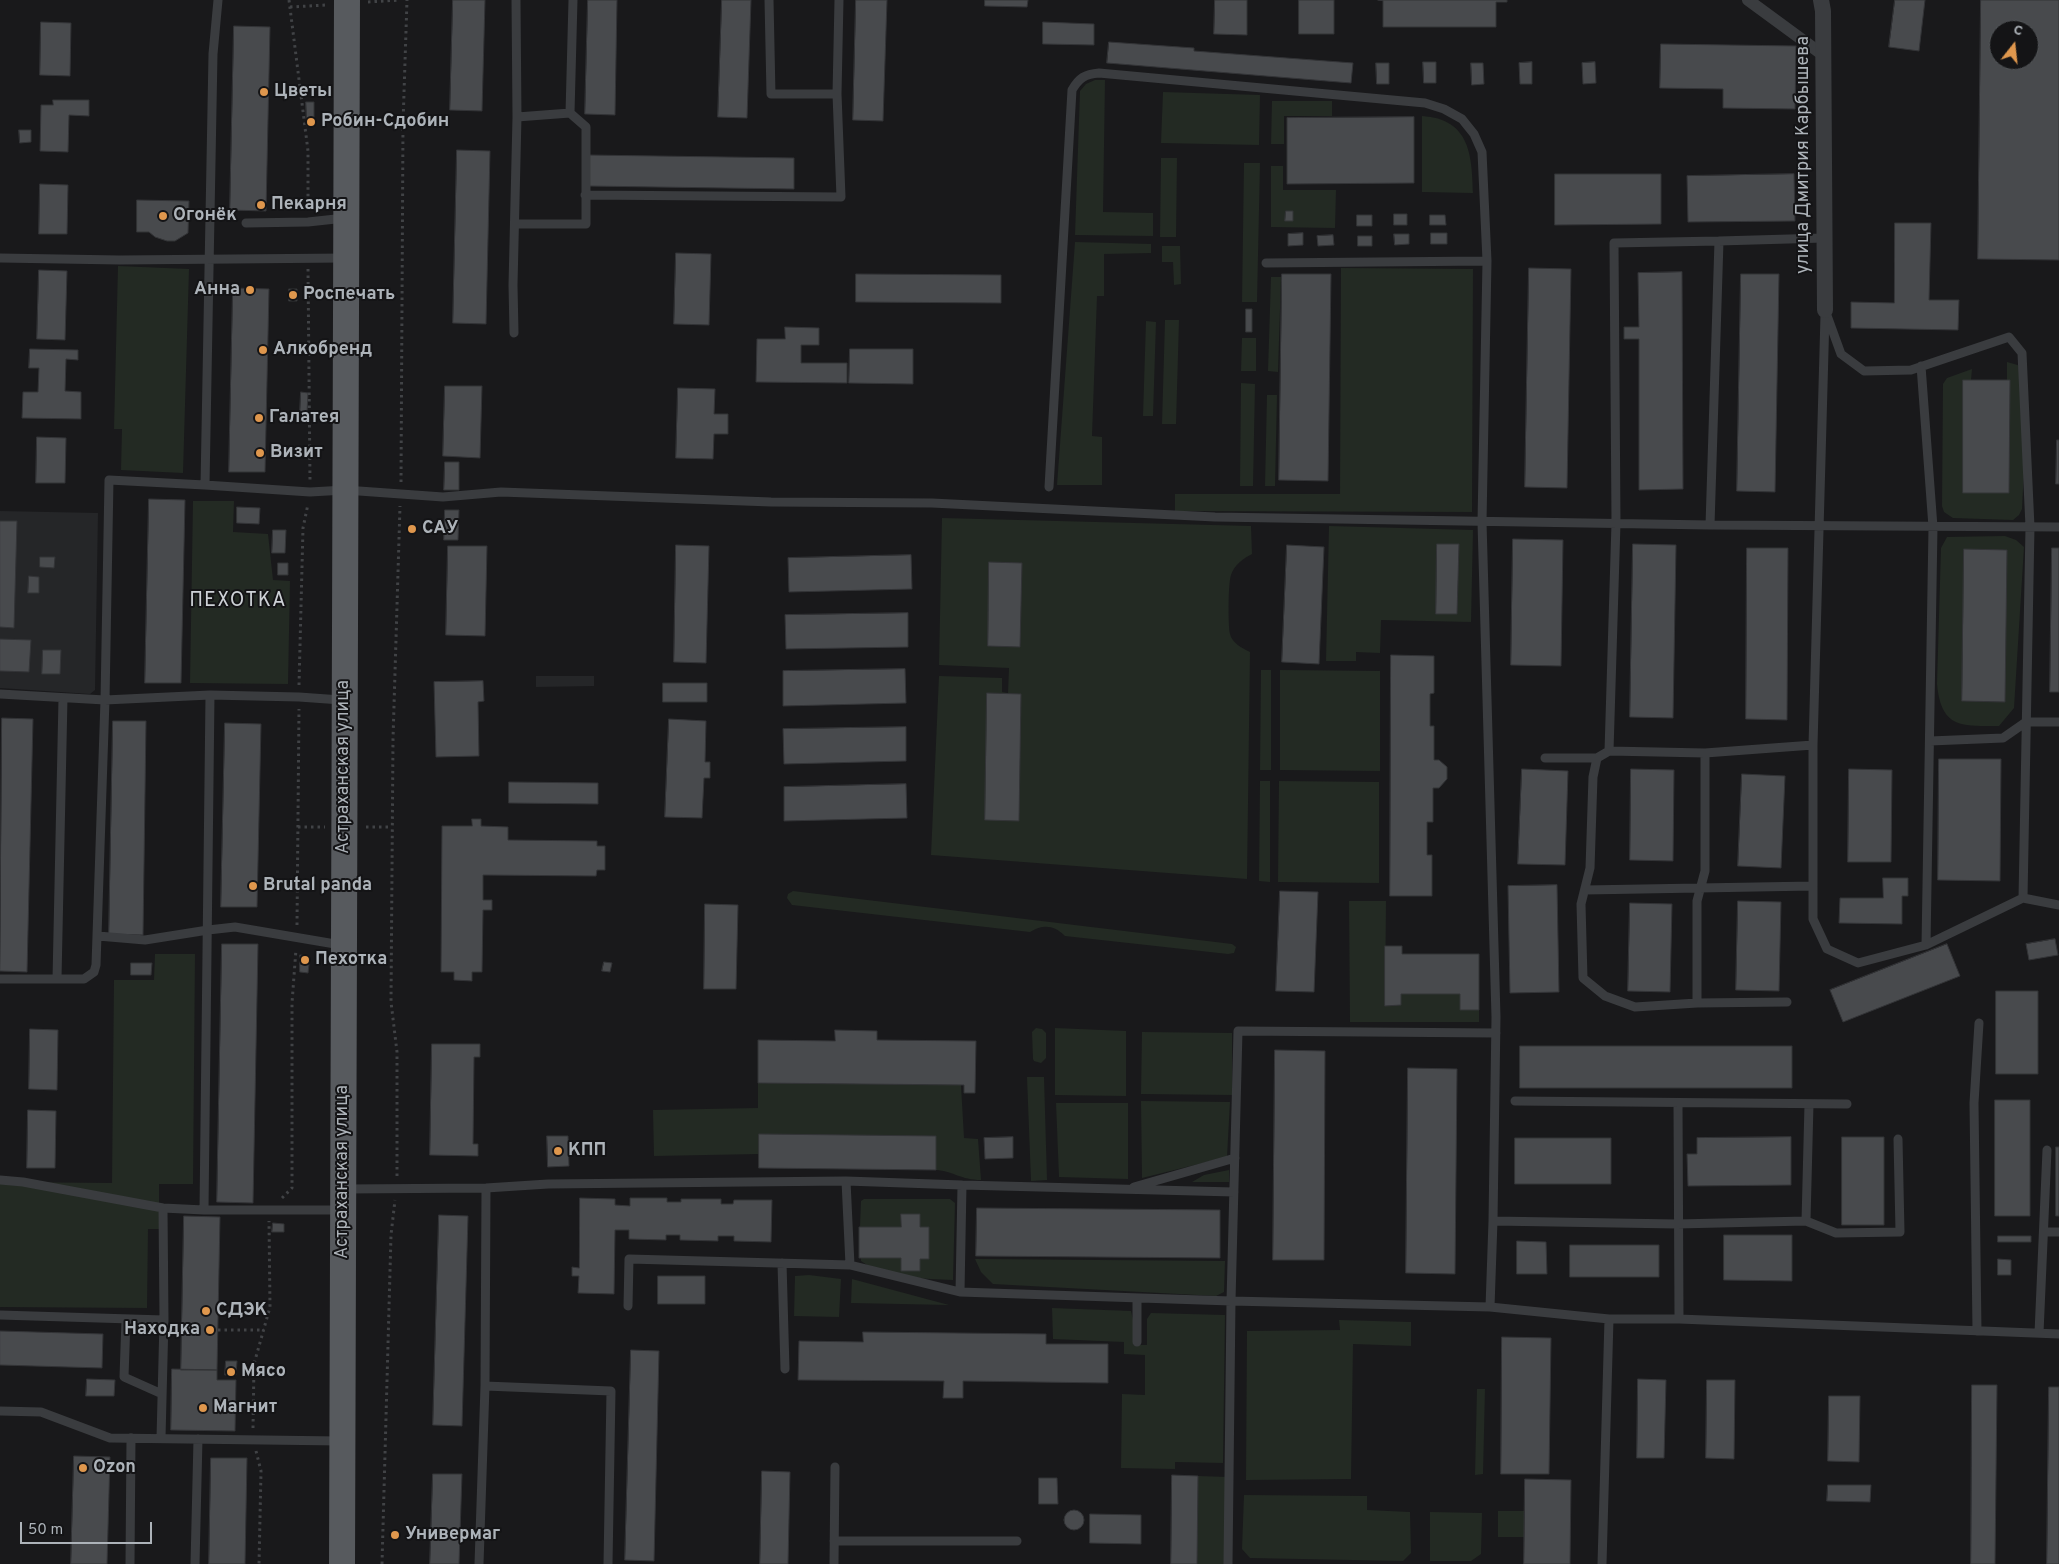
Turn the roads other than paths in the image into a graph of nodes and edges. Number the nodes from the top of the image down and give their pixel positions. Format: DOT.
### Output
graph roads {
  1 [pos="218,0"];
  2 [pos="347,0"];
  3 [pos="516,0"];
  4 [pos="573,0"];
  5 [pos="769,0"];
  6 [pos="839,0"];
  7 [pos="1748,0"];
  8 [pos="1821,0"];
  9 [pos="1823,55"];
  10 [pos="837,94"];
  11 [pos="570,113"];
  12 [pos="517,117"];
  13 [pos="585,195"];
  14 [pos="346,218"];
  15 [pos="246,224"];
  16 [pos="515,224"];
  17 [pos="1824,238"];
  18 [pos="1719,241"];
  19 [pos="0,258"];
  20 [pos="208,258"];
  21 [pos="345,258"];
  22 [pos="1487,261"];
  23 [pos="1266,263"];
  24 [pos="1825,310"];
  25 [pos="514,333"];
  26 [pos="1921,366"];
  27 [pos="205,485"];
  28 [pos="1049,487"];
  29 [pos="345,490"];
  30 [pos="1482,522"];
  31 [pos="1616,523"];
  32 [pos="1710,525"];
  33 [pos="1818,526"];
  34 [pos="1933,527"];
  35 [pos="2030,527"];
  36 [pos="2059,527"];
  37 [pos="0,694"];
  38 [pos="210,695"];
  39 [pos="63,698"];
  40 [pos="105,700"];
  41 [pos="344,700"];
  42 [pos="2026,722"];
  43 [pos="2059,722"];
  44 [pos="1930,741"];
  45 [pos="1813,746"];
  46 [pos="1610,751"];
  47 [pos="1706,753"];
  48 [pos="1545,758"];
  49 [pos="1596,758"];
  50 [pos="1813,886"];
  51 [pos="1700,888"];
  52 [pos="1585,890"];
  53 [pos="2023,898"];
  54 [pos="2059,905"];
  55 [pos="208,930"];
  56 [pos="98,936"];
  57 [pos="344,945"];
  58 [pos="1926,945"];
  59 [pos="0,979"];
  60 [pos="57,979"];
  61 [pos="1787,1002"];
  62 [pos="1697,1003"];
  63 [pos="1979,1023"];
  64 [pos="1496,1033"];
  65 [pos="1515,1101"];
  66 [pos="1678,1104"];
  67 [pos="1809,1104"];
  68 [pos="1847,1104"];
  69 [pos="1898,1139"];
  70 [pos="2047,1150"];
  71 [pos="1235,1158"];
  72 [pos="0,1180"];
  73 [pos="846,1181"];
  74 [pos="962,1184"];
  75 [pos="486,1188"];
  76 [pos="1124,1190"];
  77 [pos="1234,1192"];
  78 [pos="343,1199"];
  79 [pos="163,1208"];
  80 [pos="204,1210"];
  81 [pos="1493,1221"];
  82 [pos="1806,1221"];
  83 [pos="1678,1224"];
  84 [pos="2044,1232"];
  85 [pos="2059,1232"];
  86 [pos="782,1263"];
  87 [pos="850,1265"];
  88 [pos="960,1292"];
  89 [pos="1137,1298"];
  90 [pos="1231,1301"];
  91 [pos="628,1306"];
  92 [pos="1490,1306"];
  93 [pos="0,1315"];
  94 [pos="126,1319"];
  95 [pos="1609,1319"];
  96 [pos="1679,1319"];
  97 [pos="164,1320"];
  98 [pos="1977,1331"];
  99 [pos="2039,1333"];
  100 [pos="2059,1334"];
  101 [pos="1137,1342"];
  102 [pos="785,1369"];
  103 [pos="486,1386"];
  104 [pos="162,1394"];
  105 [pos="2,1412"];
  106 [pos="131,1438"];
  107 [pos="161,1438"];
  108 [pos="198,1439"];
  109 [pos="342,1441"];
  110 [pos="835,1467"];
  111 [pos="834,1541"];
  112 [pos="1017,1542"];
  113 [pos="130,1564"];
  114 [pos="195,1564"];
  115 [pos="342,1564"];
  116 [pos="479,1564"];
  117 [pos="608,1564"];
  118 [pos="834,1564"];
  119 [pos="1228,1564"];
  120 [pos="1602,1564"];
  1 -- 20 [label="lane"];
  2 -- 14 [label="main road, Астраханская улица"];
  3 -- 12 [label="lane"];
  4 -- 11 [label="lane"];
  5 -- 10 [label="lane"];
  6 -- 10 [label="lane"];
  7 -- 9 [label="street"];
  8 -- 9 [label="street, улица Дмитрия Карбышева"];
  9 -- 17 [label="street, улица Дмитрия Карбышева"];
  10 -- 13 [label="lane"];
  11 -- 12 [label="lane"];
  11 -- 13 [label="lane"];
  12 -- 16 [label="lane"];
  13 -- 16 [label="lane"];
  14 -- 15 [label="lane"];
  14 -- 21 [label="main road, Астраханская улица"];
  16 -- 25 [label="lane"];
  17 -- 18 [label="lane"];
  17 -- 24 [label="street, улица Дмитрия Карбышева"];
  18 -- 31 [label="lane"];
  18 -- 32 [label="lane"];
  19 -- 20 [label="lane"];
  20 -- 21 [label="lane"];
  20 -- 27 [label="lane"];
  21 -- 29 [label="main road, Астраханская улица"];
  22 -- 23 [label="lane"];
  22 -- 28 [label="lane"];
  22 -- 30 [label="lane"];
  24 -- 26 [label="lane"];
  24 -- 33 [label="lane"];
  26 -- 34 [label="lane"];
  26 -- 35 [label="lane"];
  27 -- 29 [label="lane"];
  27 -- 40 [label="lane"];
  29 -- 30 [label="lane"];
  29 -- 41 [label="main road, Астраханская улица"];
  30 -- 31 [label="lane"];
  30 -- 64 [label="lane"];
  31 -- 32 [label="lane"];
  31 -- 46 [label="lane"];
  32 -- 33 [label="lane"];
  33 -- 34 [label="lane"];
  33 -- 45 [label="lane"];
  34 -- 35 [label="lane"];
  34 -- 44 [label="lane"];
  35 -- 36 [label="lane"];
  35 -- 42 [label="lane"];
  37 -- 39 [label="lane"];
  38 -- 40 [label="lane"];
  38 -- 41 [label="lane"];
  38 -- 55 [label="lane"];
  39 -- 40 [label="lane"];
  39 -- 60 [label="lane"];
  40 -- 56 [label="lane"];
  41 -- 57 [label="main road, Астраханская улица"];
  42 -- 43 [label="lane"];
  42 -- 44 [label="lane"];
  42 -- 53 [label="lane"];
  44 -- 58 [label="lane"];
  45 -- 47 [label="lane"];
  45 -- 50 [label="lane"];
  46 -- 47 [label="lane"];
  46 -- 49 [label="lane"];
  47 -- 51 [label="lane"];
  48 -- 49 [label="lane"];
  49 -- 52 [label="lane"];
  50 -- 51 [label="lane"];
  50 -- 58 [label="lane"];
  51 -- 52 [label="lane"];
  51 -- 62 [label="lane"];
  52 -- 62 [label="lane"];
  53 -- 54 [label="lane"];
  53 -- 58 [label="lane"];
  55 -- 56 [label="lane"];
  55 -- 57 [label="lane"];
  55 -- 80 [label="lane"];
  56 -- 60 [label="lane"];
  57 -- 78 [label="main road, Астраханская улица"];
  59 -- 60 [label="lane"];
  61 -- 62 [label="lane"];
  63 -- 98 [label="lane"];
  64 -- 71 [label="lane"];
  64 -- 81 [label="lane"];
  65 -- 66 [label="lane"];
  66 -- 67 [label="lane"];
  66 -- 83 [label="lane"];
  67 -- 68 [label="lane"];
  67 -- 82 [label="lane"];
  69 -- 82 [label="lane"];
  70 -- 84 [label="lane"];
  71 -- 76 [label="lane"];
  71 -- 77 [label="lane"];
  72 -- 79 [label="lane"];
  73 -- 74 [label="lane"];
  73 -- 75 [label="lane"];
  73 -- 87 [label="lane"];
  74 -- 76 [label="lane"];
  74 -- 88 [label="lane"];
  75 -- 78 [label="lane"];
  75 -- 103 [label="lane"];
  76 -- 77 [label="lane"];
  77 -- 90 [label="lane"];
  78 -- 80 [label="lane"];
  78 -- 109 [label="main road, Астраханская улица"];
  79 -- 80 [label="lane"];
  79 -- 97 [label="lane"];
  81 -- 83 [label="lane"];
  81 -- 92 [label="lane"];
  82 -- 83 [label="lane"];
  83 -- 96 [label="lane"];
  84 -- 85 [label="lane"];
  84 -- 99 [label="lane"];
  86 -- 87 [label="lane"];
  86 -- 91 [label="lane"];
  86 -- 102 [label="lane"];
  87 -- 88 [label="lane"];
  88 -- 89 [label="lane"];
  89 -- 90 [label="lane"];
  89 -- 101 [label="lane"];
  90 -- 92 [label="lane"];
  90 -- 119 [label="lane"];
  92 -- 95 [label="lane"];
  93 -- 94 [label="lane"];
  94 -- 97 [label="lane"];
  94 -- 104 [label="lane"];
  95 -- 96 [label="lane"];
  95 -- 120 [label="lane"];
  96 -- 98 [label="lane"];
  97 -- 104 [label="lane"];
  98 -- 99 [label="lane"];
  99 -- 100 [label="lane"];
  103 -- 116 [label="lane"];
  103 -- 117 [label="lane"];
  104 -- 107 [label="lane"];
  105 -- 106 [label="lane"];
  106 -- 107 [label="lane"];
  106 -- 113 [label="lane"];
  107 -- 108 [label="lane"];
  108 -- 109 [label="lane"];
  108 -- 114 [label="lane"];
  109 -- 115 [label="main road, Астраханская улица"];
  110 -- 111 [label="lane"];
  111 -- 112 [label="lane"];
  111 -- 118 [label="lane"];
}
